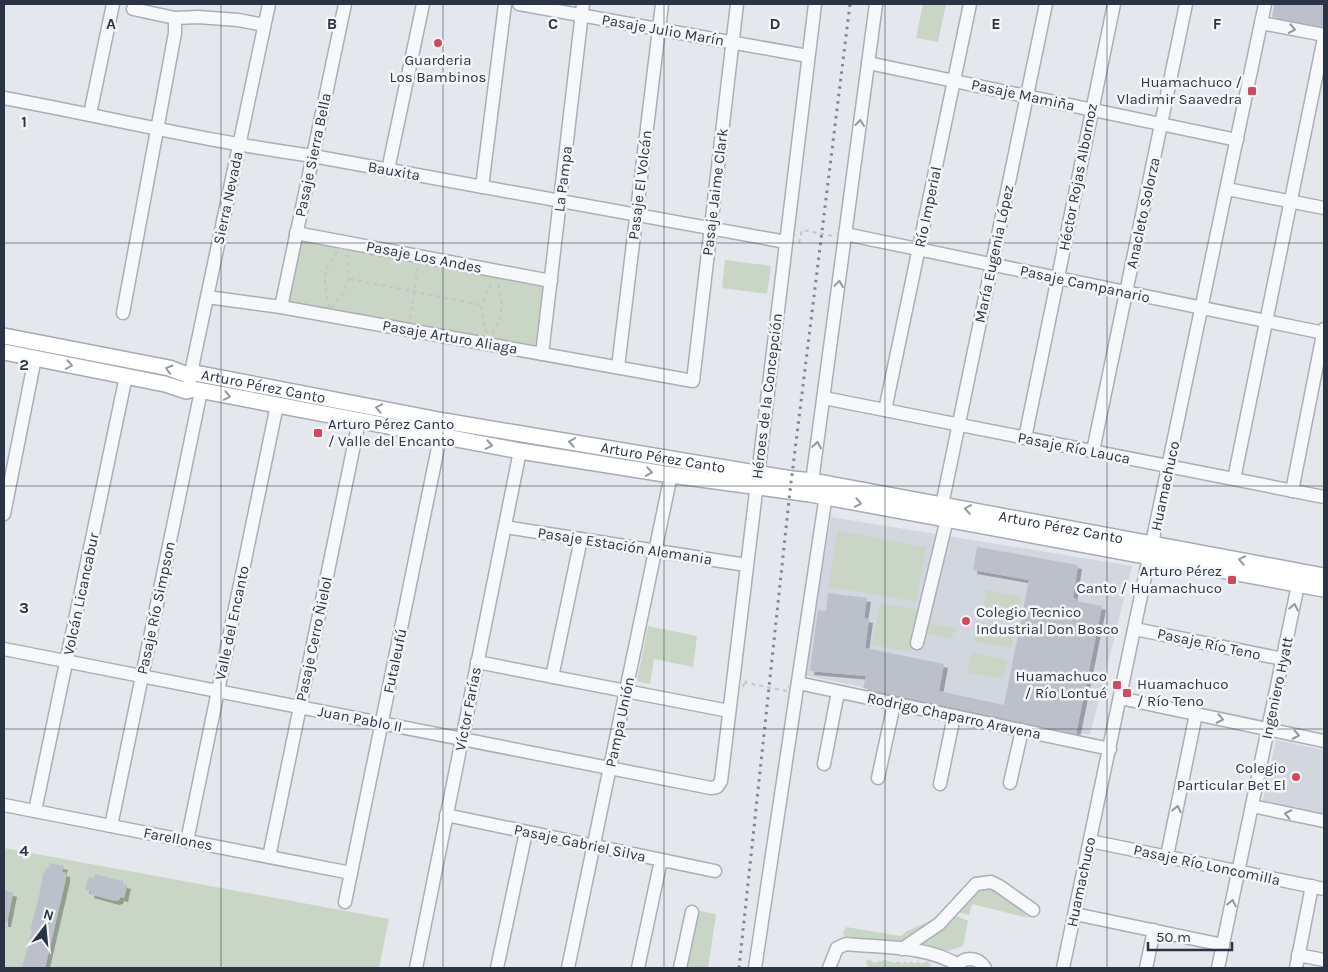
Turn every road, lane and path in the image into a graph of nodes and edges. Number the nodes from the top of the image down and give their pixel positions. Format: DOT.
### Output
graph roads {
  1 [pos="113,4"];
  2 [pos="269,4"];
  3 [pos="345,4"];
  4 [pos="423,4"];
  5 [pos="505,4"];
  6 [pos="519,4"];
  7 [pos="662,4"];
  8 [pos="737,4"];
  9 [pos="815,4"];
  10 [pos="876,4"];
  11 [pos="970,4"];
  12 [pos="1046,4"];
  13 [pos="1114,4"];
  14 [pos="1186,4"];
  15 [pos="1265,4"];
  16 [pos="133,9"];
  17 [pos="583,10"];
  18 [pos="175,18"];
  19 [pos="1261,23"];
  20 [pos="264,26"];
  21 [pos="659,29"];
  22 [pos="1324,36"];
  23 [pos="733,42"];
  24 [pos="808,56"];
  25 [pos="868,63"];
  26 [pos="954,81"];
  27 [pos="1027,96"];
  28 [pos="5,101"];
  29 [pos="1092,110"];
  30 [pos="90,114"];
  31 [pos="1161,124"];
  32 [pos="157,128"];
  33 [pos="1237,140"];
  34 [pos="240,146"];
  35 [pos="313,156"];
  36 [pos="388,170"];
  37 [pos="482,187"];
  38 [pos="1226,189"];
  39 [pos="560,201"];
  40 [pos="1290,202"];
  41 [pos="1324,208"];
  42 [pos="636,215"];
  43 [pos="788,227"];
  44 [pos="710,228"];
  45 [pos="296,233"];
  46 [pos="846,234"];
  47 [pos="786,242"];
  48 [pos="336,244"];
  49 [pos="344,246"];
  50 [pos="919,249"];
  51 [pos="419,260"];
  52 [pos="992,264"];
  53 [pos="1058,278"];
  54 [pos="350,279"];
  55 [pos="493,279"];
  56 [pos="551,281"];
  57 [pos="498,282"];
  58 [pos="414,292"];
  59 [pos="1126,292"];
  60 [pos="207,297"];
  61 [pos="482,305"];
  62 [pos="281,307"];
  63 [pos="322,308"];
  64 [pos="1202,308"];
  65 [pos="330,310"];
  66 [pos="123,313"];
  67 [pos="1265,321"];
  68 [pos="409,324"];
  69 [pos="1324,332"];
  70 [pos="4,336"];
  71 [pos="4,352"];
  72 [pos="542,354"];
  73 [pos="35,358"];
  74 [pos="618,367"];
  75 [pos="126,376"];
  76 [pos="190,376"];
  77 [pos="693,381"];
  78 [pos="194,391"];
  79 [pos="824,398"];
  80 [pos="277,405"];
  81 [pos="886,410"];
  82 [pos="444,420"];
  83 [pos="359,421"];
  84 [pos="959,425"];
  85 [pos="441,437"];
  86 [pos="1025,438"];
  87 [pos="520,451"];
  88 [pos="1093,451"];
  89 [pos="1169,466"];
  90 [pos="671,475"];
  91 [pos="1234,479"];
  92 [pos="757,480"];
  93 [pos="811,487"];
  94 [pos="827,490"];
  95 [pos="1292,490"];
  96 [pos="1324,497"];
  97 [pos="942,504"];
  98 [pos="4,514"];
  99 [pos="947,519"];
  100 [pos="505,527"];
  101 [pos="581,539"];
  102 [pos="1152,550"];
  103 [pos="655,551"];
  104 [pos="746,566"];
  105 [pos="1324,576"];
  106 [pos="1298,584"];
  107 [pos="1324,589"];
  108 [pos="1135,629"];
  109 [pos="917,643"];
  110 [pos="4,649"];
  111 [pos="1283,659"];
  112 [pos="67,662"];
  113 [pos="477,662"];
  114 [pos="142,676"];
  115 [pos="552,677"];
  116 [pos="793,685"];
  117 [pos="744,687"];
  118 [pos="218,691"];
  119 [pos="627,691"];
  120 [pos="838,692"];
  121 [pos="1120,698"];
  122 [pos="894,704"];
  123 [pos="300,707"];
  124 [pos="729,711"];
  125 [pos="1196,714"];
  126 [pos="954,716"];
  127 [pos="382,723"];
  128 [pos="1268,729"];
  129 [pos="1022,730"];
  130 [pos="461,739"];
  131 [pos="1324,741"];
  132 [pos="1110,748"];
  133 [pos="824,764"];
  134 [pos="611,768"];
  135 [pos="878,778"];
  136 [pos="1010,783"];
  137 [pos="940,784"];
  138 [pos="717,787"];
  139 [pos="4,805"];
  140 [pos="1252,806"];
  141 [pos="35,811"];
  142 [pos="446,815"];
  143 [pos="1324,821"];
  144 [pos="111,826"];
  145 [pos="526,832"];
  146 [pos="187,841"];
  147 [pos="1090,841"];
  148 [pos="594,846"];
  149 [pos="1167,856"];
  150 [pos="269,857"];
  151 [pos="661,860"];
  152 [pos="715,871"];
  153 [pos="1239,871"];
  154 [pos="351,873"];
  155 [pos="1318,888"];
  156 [pos="345,902"];
  157 [pos="1033,910"];
  158 [pos="692,912"];
  159 [pos="1075,914"];
  160 [pos="1154,930"];
  161 [pos="1223,945"];
  162 [pos="902,950"];
  163 [pos="1298,955"];
  164 [pos="1324,960"];
  165 [pos="957,966"];
  166 [pos="416,968"];
  167 [pos="497,968"];
  168 [pos="568,968"];
  169 [pos="638,968"];
  170 [pos="680,968"];
  171 [pos="755,968"];
  172 [pos="829,968"];
  173 [pos="985,968"];
  174 [pos="1063,968"];
  175 [pos="1146,968"];
  176 [pos="1218,968"];
  177 [pos="1296,968"];
  1 -- 30 [label="street"];
  2 -- 20 [label="street, Sierra Nevada"];
  3 -- 35 [label="street, Pasaje Sierra Bella"];
  4 -- 36 [label="street"];
  5 -- 37 [label="street"];
  6 -- 17 [label="street, Pasaje Julio Marín"];
  7 -- 21 [label="street, Pasaje El Volcán"];
  8 -- 23 [label="street, Pasaje Jaime Clark"];
  9 -- 24 [label="street, Héroes de la Concepción"];
  10 -- 25 [label="street"];
  11 -- 26 [label="street, Río Imperial"];
  12 -- 27 [label="street, María Eugenia López"];
  13 -- 29 [label="street, Héctor Rojas Albornoz"];
  14 -- 31 [label="street, Anacleto Solorza"];
  15 -- 19 [label="street, Huamachuco"];
  16 -- 18 [label="street"];
  17 -- 21 [label="street, Pasaje Julio Marín"];
  17 -- 39 [label="street, La Pampa"];
  18 -- 20 [label="street"];
  18 -- 32 [label="street"];
  19 -- 22 [label="street, one-way"];
  19 -- 33 [label="street, Huamachuco"];
  20 -- 34 [label="street, Sierra Nevada"];
  21 -- 23 [label="street, Pasaje Julio Marín"];
  21 -- 42 [label="street, Pasaje El Volcán"];
  22 -- 40 [label="street"];
  23 -- 24 [label="street, Pasaje Julio Marín"];
  23 -- 44 [label="street, Pasaje Jaime Clark"];
  24 -- 43 [label="street, Héroes de la Concepción"];
  25 -- 26 [label="street, Pasaje Mamiña"];
  46 -- 25 [label="street, one-way"];
  26 -- 27 [label="street, Pasaje Mamiña"];
  26 -- 50 [label="street, Río Imperial"];
  27 -- 29 [label="street, Pasaje Mamiña"];
  27 -- 52 [label="street, María Eugenia López"];
  28 -- 30 [label="street, Bauxita"];
  29 -- 31 [label="street, Pasaje Mamiña"];
  29 -- 53 [label="street, Héctor Rojas Albornoz"];
  30 -- 32 [label="street, Bauxita"];
  31 -- 33 [label="street, Pasaje Mamiña"];
  31 -- 59 [label="street, Anacleto Solorza"];
  32 -- 34 [label="street, Bauxita"];
  32 -- 66 [label="street"];
  33 -- 38 [label="street, Huamachuco"];
  34 -- 35 [label="street, Bauxita"];
  34 -- 60 [label="street, Sierra Nevada"];
  35 -- 36 [label="street, Bauxita"];
  35 -- 45 [label="street, Pasaje Sierra Bella"];
  36 -- 37 [label="street, Bauxita"];
  37 -- 39 [label="street, Bauxita"];
  38 -- 40 [label="street"];
  38 -- 64 [label="street, Huamachuco"];
  39 -- 42 [label="street, Bauxita"];
  39 -- 56 [label="street, La Pampa"];
  40 -- 41 [label="street"];
  40 -- 67 [label="street"];
  42 -- 44 [label="street, Bauxita"];
  42 -- 74 [label="street, Pasaje El Volcán"];
  43 -- 46 [label="path"];
  43 -- 47 [label="street, Héroes de la Concepción"];
  44 -- 47 [label="street, Bauxita"];
  44 -- 77 [label="street, Pasaje Jaime Clark"];
  45 -- 56 [label="street, Pasaje Los Andes"];
  45 -- 62 [label="street, Pasaje Sierra Bella"];
  46 -- 50 [label="street, Pasaje Campanario"];
  79 -- 46 [label="street, one-way"];
  47 -- 92 [label="street, Héroes de la Concepción"];
  48 -- 49 [label="path"];
  49 -- 54 [label="path"];
  49 -- 65 [label="path"];
  50 -- 52 [label="street, Pasaje Campanario"];
  50 -- 81 [label="street, Río Imperial"];
  51 -- 58 [label="path"];
  52 -- 53 [label="street, Pasaje Campanario"];
  52 -- 84 [label="street, María Eugenia López"];
  53 -- 59 [label="street, Pasaje Campanario"];
  53 -- 86 [label="street, Héctor Rojas Albornoz"];
  54 -- 58 [label="path"];
  54 -- 65 [label="path"];
  55 -- 61 [label="path"];
  56 -- 72 [label="street, La Pampa"];
  57 -- 61 [label="path"];
  58 -- 61 [label="path"];
  58 -- 68 [label="path"];
  59 -- 64 [label="street, Pasaje Campanario"];
  59 -- 88 [label="street, Anacleto Solorza"];
  60 -- 62 [label="street, Pasaje Arturo Aliaga"];
  60 -- 76 [label="street, Sierra Nevada"];
  62 -- 72 [label="street, Pasaje Arturo Aliaga"];
  63 -- 65 [label="path"];
  64 -- 67 [label="street, Pasaje Campanario"];
  64 -- 89 [label="street, Huamachuco"];
  67 -- 69 [label="street, Pasaje Campanario"];
  67 -- 91 [label="street"];
  69 -- 95 [label="street"];
  76 -- 70 [label="main road, Arturo Pérez Canto, one-way"];
  71 -- 73 [label="main road, Arturo Pérez Canto"];
  72 -- 74 [label="street, Pasaje Arturo Aliaga"];
  73 -- 75 [label="main road, Arturo Pérez Canto, one-way"];
  73 -- 98 [label="street"];
  74 -- 77 [label="street, Pasaje Arturo Aliaga"];
  75 -- 78 [label="main road, Arturo Pérez Canto"];
  75 -- 112 [label="street, Volcán Licancabur"];
  76 -- 78 [label="street, Sierra Nevada"];
  82 -- 76 [label="main road, Arturo Pérez Canto, one-way"];
  78 -- 80 [label="main road, Arturo Pérez Canto, one-way"];
  78 -- 114 [label="street, Pasaje Río Simpson"];
  79 -- 81 [label="street, Pasaje Río Lauca"];
  93 -- 79 [label="street, one-way"];
  80 -- 83 [label="main road, Arturo Pérez Canto"];
  80 -- 118 [label="street, Valle del Encanto"];
  81 -- 84 [label="street, Pasaje Río Lauca"];
  82 -- 85 [label="street, Futaleufú"];
  92 -- 82 [label="main road, Arturo Pérez Canto, one-way"];
  83 -- 85 [label="main road, Arturo Pérez Canto"];
  83 -- 123 [label="street, Pasaje Cerro Ñielol"];
  84 -- 86 [label="street, Pasaje Río Lauca"];
  84 -- 97 [label="street, María Eugenia López"];
  85 -- 87 [label="main road, Arturo Pérez Canto, one-way"];
  85 -- 127 [label="street, Futaleufú"];
  86 -- 88 [label="street, Pasaje Río Lauca"];
  87 -- 90 [label="main road, Arturo Pérez Canto, one-way"];
  87 -- 100 [label="street, Víctor Farías"];
  88 -- 89 [label="street, Pasaje Río Lauca"];
  89 -- 91 [label="street, Pasaje Río Lauca"];
  89 -- 102 [label="street, Huamachuco"];
  90 -- 92 [label="main road, Arturo Pérez Canto"];
  90 -- 103 [label="street, Pampa Unión"];
  91 -- 95 [label="street, Pasaje Río Lauca"];
  92 -- 93 [label="main road, Arturo Pérez Canto"];
  92 -- 104 [label="street, Héroes de la Concepción"];
  93 -- 94 [label="main road, Arturo Pérez Canto"];
  94 -- 97 [label="main road, Arturo Pérez Canto"];
  94 -- 99 [label="main road, Arturo Pérez Canto, one-way"];
  94 -- 116 [label="street"];
  95 -- 96 [label="street, Pasaje Río Lauca"];
  102 -- 97 [label="main road, Arturo Pérez Canto, one-way"];
  99 -- 102 [label="main road, Arturo Pérez Canto"];
  99 -- 109 [label="street"];
  100 -- 101 [label="street, Pasaje Estación Alemania"];
  100 -- 113 [label="street, Víctor Farías"];
  101 -- 103 [label="street, Pasaje Estación Alemania"];
  101 -- 115 [label="street"];
  105 -- 102 [label="main road, Arturo Pérez Canto, one-way"];
  102 -- 106 [label="main road, Arturo Pérez Canto"];
  102 -- 108 [label="street, Huamachuco"];
  103 -- 104 [label="street, Pasaje Estación Alemania"];
  103 -- 119 [label="street, Pampa Unión"];
  104 -- 124 [label="street, Héroes de la Concepción"];
  106 -- 107 [label="main road, Arturo Pérez Canto"];
  111 -- 106 [label="street, Ingeniero Hyatt, one-way"];
  108 -- 111 [label="street, Pasaje Río Teno"];
  108 -- 121 [label="street, Huamachuco"];
  110 -- 112 [label="street, Juan Pablo II"];
  111 -- 128 [label="street, Ingeniero Hyatt"];
  112 -- 114 [label="street, Juan Pablo II"];
  112 -- 141 [label="street, Volcán Licancabur"];
  113 -- 115 [label="street"];
  113 -- 130 [label="street, Víctor Farías"];
  114 -- 118 [label="street, Juan Pablo II"];
  114 -- 144 [label="street, Pasaje Río Simpson"];
  115 -- 119 [label="street"];
  116 -- 117 [label="path, bridge"];
  116 -- 120 [label="street, Rodrigo Chaparro Aravena"];
  116 -- 171 [label="street"];
  118 -- 123 [label="street, Juan Pablo II"];
  118 -- 146 [label="street, Valle del Encanto"];
  119 -- 124 [label="street"];
  119 -- 134 [label="street, Pampa Unión"];
  120 -- 122 [label="street, Rodrigo Chaparro Aravena"];
  120 -- 133 [label="street"];
  121 -- 125 [label="street"];
  121 -- 132 [label="street, Huamachuco"];
  122 -- 126 [label="street, Rodrigo Chaparro Aravena"];
  122 -- 135 [label="street"];
  123 -- 127 [label="street, Juan Pablo II"];
  123 -- 150 [label="street, Pasaje Cerro Ñielol"];
  124 -- 138 [label="street, Héroes de la Concepción"];
  125 -- 128 [label="street, one-way"];
  149 -- 125 [label="street, one-way"];
  126 -- 129 [label="street, Rodrigo Chaparro Aravena"];
  126 -- 137 [label="street"];
  127 -- 130 [label="street, Juan Pablo II"];
  127 -- 154 [label="street, Futaleufú"];
  128 -- 131 [label="street, one-way"];
  128 -- 140 [label="street, Ingeniero Hyatt"];
  129 -- 132 [label="street, Rodrigo Chaparro Aravena"];
  129 -- 136 [label="street"];
  130 -- 134 [label="street, Juan Pablo II"];
  130 -- 142 [label="street, Víctor Farías"];
  132 -- 147 [label="street, Huamachuco"];
  134 -- 138 [label="street, Juan Pablo II"];
  134 -- 148 [label="street, Pampa Unión"];
  139 -- 141 [label="street, Farellones"];
  143 -- 140 [label="street, one-way"];
  140 -- 153 [label="street, Ingeniero Hyatt"];
  141 -- 144 [label="street, Farellones"];
  142 -- 145 [label="street, Pasaje Gabriel Silva"];
  142 -- 166 [label="street, Víctor Farías"];
  144 -- 146 [label="street, Farellones"];
  145 -- 148 [label="street, Pasaje Gabriel Silva"];
  145 -- 167 [label="street"];
  146 -- 150 [label="street, Farellones"];
  147 -- 149 [label="street, Pasaje Río Loncomilla"];
  147 -- 159 [label="street, Huamachuco"];
  148 -- 151 [label="street, Pasaje Gabriel Silva"];
  148 -- 168 [label="street, Pampa Unión"];
  149 -- 153 [label="street, Pasaje Río Loncomilla"];
  150 -- 154 [label="street, Farellones"];
  151 -- 152 [label="street, Pasaje Gabriel Silva"];
  151 -- 169 [label="street"];
  153 -- 155 [label="street, Pasaje Río Loncomilla"];
  161 -- 153 [label="street, Ingeniero Hyatt, one-way"];
  154 -- 156 [label="street, Futaleufú"];
  155 -- 163 [label="street"];
  157 -- 162 [label="street"];
  158 -- 170 [label="street"];
  159 -- 160 [label="street"];
  159 -- 174 [label="street, Huamachuco"];
  160 -- 161 [label="street"];
  160 -- 175 [label="street"];
  161 -- 176 [label="street, Ingeniero Hyatt"];
  162 -- 165 [label="street"];
  162 -- 172 [label="street"];
  163 -- 164 [label="street"];
  163 -- 177 [label="street"];
  165 -- 173 [label="street"];
}
